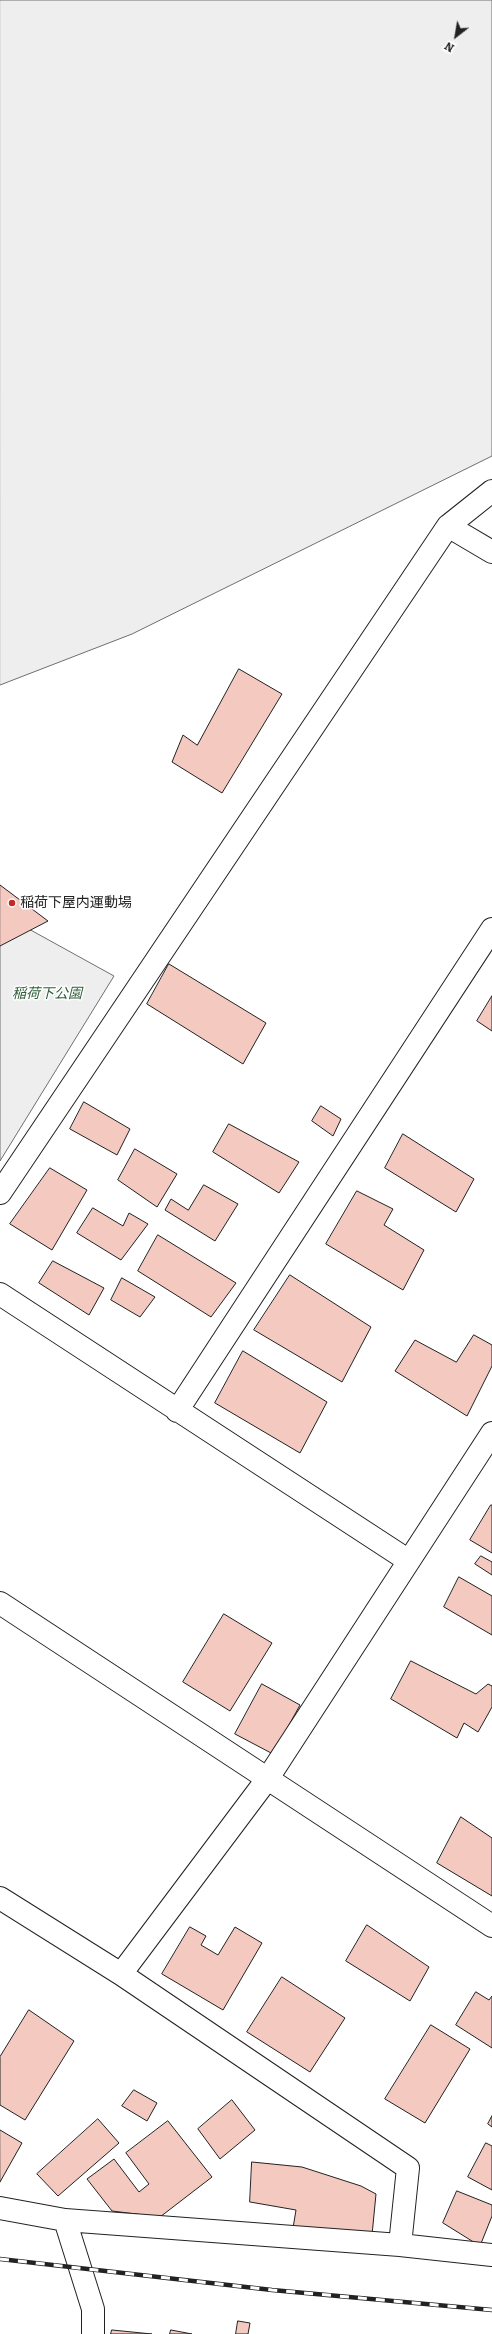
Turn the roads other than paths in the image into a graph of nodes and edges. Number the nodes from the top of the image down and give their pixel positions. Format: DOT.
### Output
graph roads {
  1 [pos="492,491"];
  2 [pos="448,526"];
  3 [pos="492,552"];
  4 [pos="492,929"];
  5 [pos="0,1193"];
  6 [pos="0,1294"];
  7 [pos="177,1411"];
  8 [pos="492,1433"];
  9 [pos="409,1561"];
  10 [pos="0,1603"];
  11 [pos="268,1778"];
  12 [pos="0,1898"];
  13 [pos="492,1926"];
  14 [pos="121,1974"];
  15 [pos="0,2208"];
  16 [pos="65,2220"];
  17 [pos="400,2245"];
  18 [pos="492,2255"];
  19 [pos="93,2334"];
  1 -- 2 [label="street"];
  2 -- 3 [label="street"];
  2 -- 5 [label="street"];
  4 -- 7 [label="street"];
  6 -- 7 [label="street"];
  7 -- 9 [label="street"];
  8 -- 9 [label="street"];
  9 -- 11 [label="street"];
  10 -- 11 [label="street"];
  11 -- 13 [label="street"];
  11 -- 14 [label="street"];
  12 -- 14 [label="street"];
  14 -- 17 [label="street"];
  15 -- 16 [label="street"];
  16 -- 17 [label="street"];
  16 -- 19 [label="street"];
  17 -- 18 [label="street"];
}
